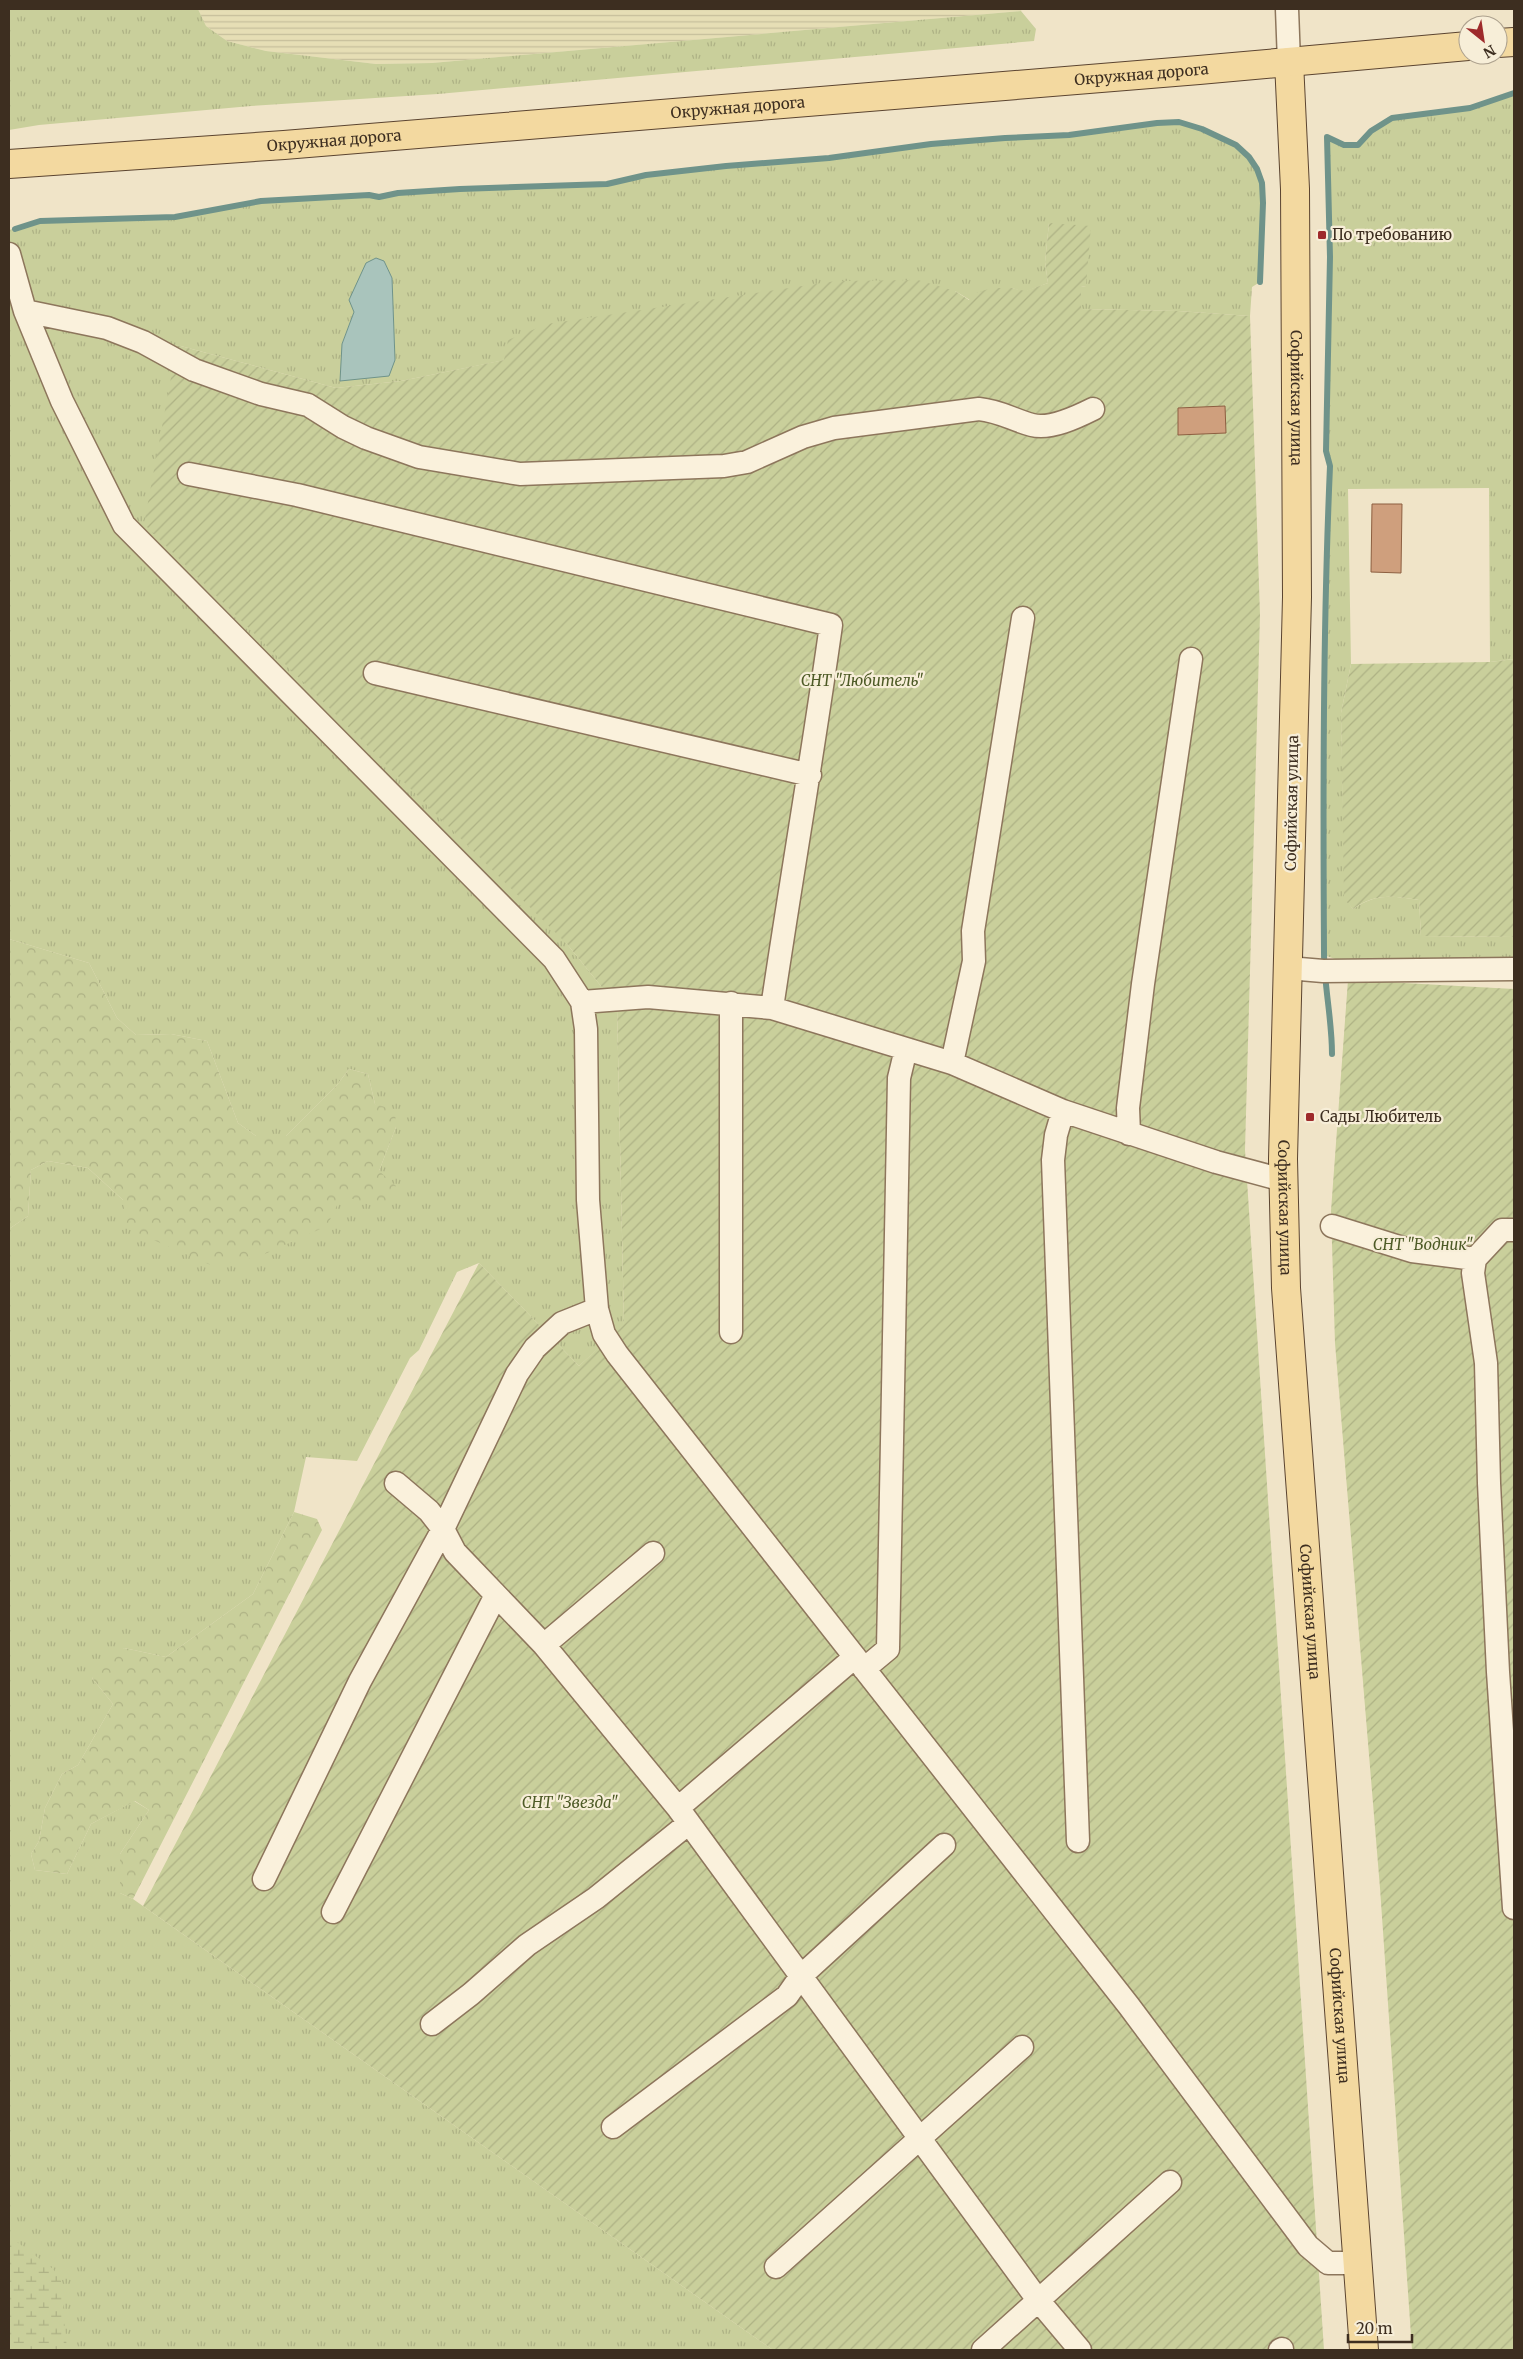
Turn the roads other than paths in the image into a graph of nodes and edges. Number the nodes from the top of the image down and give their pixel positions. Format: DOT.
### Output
graph roads {
  1 [pos="1286,9"];
  2 [pos="1458,47"];
  3 [pos="1289,62"];
  4 [pos="9,164"];
  5 [pos="9,254"];
  6 [pos="24,311"];
  7 [pos="1093,409"];
  8 [pos="189,474"];
  9 [pos="1024,618"];
  10 [pos="1191,658"];
  11 [pos="375,673"];
  12 [pos="810,775"];
  13 [pos="1288,968"];
  14 [pos="1514,969"];
  15 [pos="582,1002"];
  16 [pos="731,1003"];
  17 [pos="772,1008"];
  18 [pos="906,1049"];
  19 [pos="952,1063"];
  20 [pos="1063,1111"];
  21 [pos="1129,1134"];
  22 [pos="1283,1180"];
  23 [pos="1332,1226"];
  24 [pos="1514,1230"];
  25 [pos="1475,1259"];
  26 [pos="597,1309"];
  27 [pos="731,1332"];
  28 [pos="396,1483"];
  29 [pos="443,1529"];
  30 [pos="653,1553"];
  31 [pos="496,1595"];
  32 [pos="544,1646"];
  33 [pos="860,1663"];
  34 [pos="684,1815"];
  35 [pos="1078,1841"];
  36 [pos="944,1844"];
  37 [pos="264,1879"];
  38 [pos="1514,1908"];
  39 [pos="333,1912"];
  40 [pos="801,1976"];
  41 [pos="432,2024"];
  42 [pos="1022,2046"];
  43 [pos="613,2127"];
  44 [pos="920,2139"];
  45 [pos="1170,2182"];
  46 [pos="1358,2263"];
  47 [pos="776,2267"];
  48 [pos="1038,2300"];
  49 [pos="983,2350"];
  50 [pos="1080,2350"];
  51 [pos="1364,2350"];
  1 -- 3 [label="street"];
  2 -- 3 [label="main road, Окружная дорога"];
  3 -- 4 [label="main road, Окружная дорога"];
  3 -- 13 [label="main road, Софийская улица"];
  5 -- 6 [label="street"];
  6 -- 7 [label="street"];
  6 -- 15 [label="street"];
  8 -- 12 [label="street"];
  9 -- 19 [label="street"];
  10 -- 21 [label="street"];
  11 -- 12 [label="street"];
  12 -- 17 [label="street"];
  13 -- 14 [label="street"];
  13 -- 22 [label="main road, Софийская улица"];
  15 -- 16 [label="street"];
  15 -- 26 [label="street"];
  16 -- 17 [label="street"];
  16 -- 27 [label="street"];
  17 -- 18 [label="street"];
  18 -- 19 [label="street"];
  18 -- 33 [label="street"];
  19 -- 20 [label="street"];
  20 -- 21 [label="street"];
  20 -- 35 [label="street"];
  21 -- 22 [label="street"];
  22 -- 46 [label="main road, Софийская улица"];
  23 -- 25 [label="street"];
  24 -- 25 [label="street"];
  25 -- 38 [label="street"];
  26 -- 29 [label="street"];
  26 -- 33 [label="street"];
  28 -- 29 [label="street"];
  29 -- 31 [label="street"];
  29 -- 37 [label="street"];
  30 -- 32 [label="street"];
  31 -- 32 [label="street"];
  31 -- 39 [label="street"];
  32 -- 34 [label="street"];
  33 -- 34 [label="street"];
  33 -- 46 [label="street"];
  34 -- 40 [label="street"];
  34 -- 41 [label="street"];
  36 -- 40 [label="street"];
  40 -- 43 [label="street"];
  40 -- 44 [label="street"];
  42 -- 44 [label="street"];
  44 -- 47 [label="street"];
  44 -- 48 [label="street"];
  45 -- 48 [label="street"];
  46 -- 51 [label="main road, Софийская улица"];
  48 -- 49 [label="street"];
  48 -- 50 [label="street"];
}
